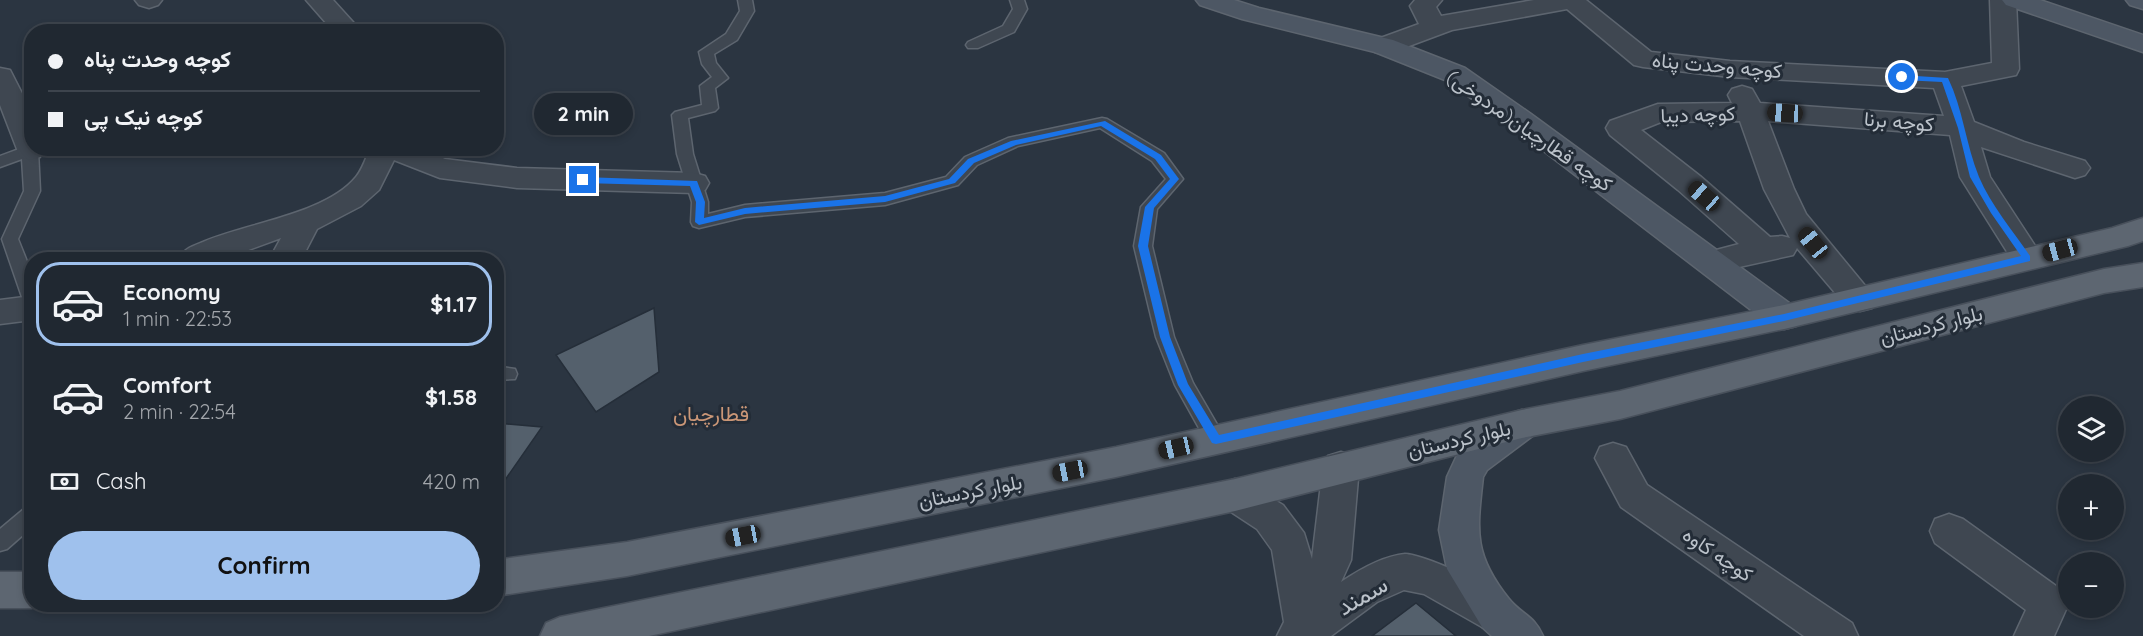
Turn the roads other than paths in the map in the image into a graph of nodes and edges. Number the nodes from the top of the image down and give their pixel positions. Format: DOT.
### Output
graph roads {
  1 [pos="319,0"];
  2 [pos="745,0"];
  3 [pos="1017,0"];
  4 [pos="1209,0"];
  5 [pos="1429,0"];
  6 [pos="2002,0"];
  7 [pos="2015,0"];
  8 [pos="2058,0"];
  9 [pos="341,24"];
  10 [pos="1434,27"];
  11 [pos="2143,30"];
  12 [pos="2143,44"];
  13 [pos="973,45"];
  14 [pos="1384,46"];
  15 [pos="1730,69"];
  16 [pos="0,75"];
  17 [pos="1945,80"];
  18 [pos="1751,112"];
  19 [pos="24,126"];
  20 [pos="1962,128"];
  21 [pos="24,141"];
  22 [pos="30,156"];
  23 [pos="381,156"];
  24 [pos="412,156"];
  25 [pos="0,162"];
  26 [pos="2075,168"];
  27 [pos="694,183"];
  28 [pos="305,222"];
  29 [pos="2143,229"];
  30 [pos="1813,243"];
  31 [pos="1764,249"];
  32 [pos="209,252"];
  33 [pos="289,252"];
  34 [pos="2027,258"];
  35 [pos="1712,262"];
  36 [pos="2143,275"];
  37 [pos="24,278"];
  38 [pos="1860,299"];
  39 [pos="24,309"];
  40 [pos="0,312"];
  41 [pos="1784,317"];
  42 [pos="1522,424"];
  43 [pos="1216,440"];
  44 [pos="1613,458"];
  45 [pos="1341,467"];
  46 [pos="1234,495"];
  47 [pos="24,521"];
  48 [pos="1949,531"];
  49 [pos="0,542"];
  50 [pos="504,577"];
  51 [pos="0,590"];
  52 [pos="24,590"];
  53 [pos="1510,625"];
  54 [pos="1301,634"];
  55 [pos="560,636"];
  56 [pos="1838,636"];
  57 [pos="2034,636"];
  1 -- 9 [label="street"];
  2 -- 27 [label="lane"];
  3 -- 13 [label="lane"];
  4 -- 14 [label="street, کوچه قطارچیان(مردوخی)"];
  5 -- 10 [label="street"];
  6 -- 17 [label="street, کوچه وحدت پناه"];
  7 -- 12 [label="street"];
  8 -- 11 [label="street"];
  10 -- 14 [label="street, کوچه وحدت پناه"];
  10 -- 15 [label="street, کوچه وحدت پناه"];
  14 -- 35 [label="street, کوچه قطارچیان(مردوخی)"];
  15 -- 17 [label="street, کوچه وحدت پناه"];
  15 -- 18 [label="street"];
  16 -- 19 [label="street"];
  17 -- 20 [label="street"];
  18 -- 20 [label="street, کوچه برنا"];
  18 -- 30 [label="street"];
  18 -- 31 [label="street, کوچه دیبا"];
  20 -- 26 [label="street, کوچه برنا"];
  20 -- 34 [label="street"];
  21 -- 25 [label="lane"];
  22 -- 37 [label="lane"];
  23 -- 28 [label="street"];
  24 -- 27 [label="street"];
  27 -- 43 [label="lane"];
  28 -- 32 [label="street"];
  28 -- 33 [label="street"];
  29 -- 34 [label="main road, بلوار کردستان"];
  30 -- 31 [label="street"];
  30 -- 38 [label="street"];
  31 -- 35 [label="street"];
  34 -- 38 [label="main road, بلوار کردستان"];
  35 -- 41 [label="street, کوچه قطارچیان(مردوخی)"];
  36 -- 42 [label="main road, بلوار کردستان"];
  38 -- 41 [label="main road, بلوار کردستان"];
  39 -- 40 [label="street"];
  41 -- 43 [label="main road, بلوار کردستان"];
  42 -- 45 [label="main road, بلوار کردستان"];
  42 -- 53 [label="street"];
  43 -- 50 [label="main road, بلوار کردستان"];
  44 -- 56 [label="street, کوچه کاوه"];
  45 -- 46 [label="main road, بلوار کردستان"];
  45 -- 54 [label="street"];
  46 -- 54 [label="street"];
  46 -- 55 [label="main road, بلوار کردستان"];
  47 -- 49 [label="lane"];
  48 -- 57 [label="street"];
  51 -- 52 [label="main road"];
  53 -- 54 [label="street, سمند"];
}
